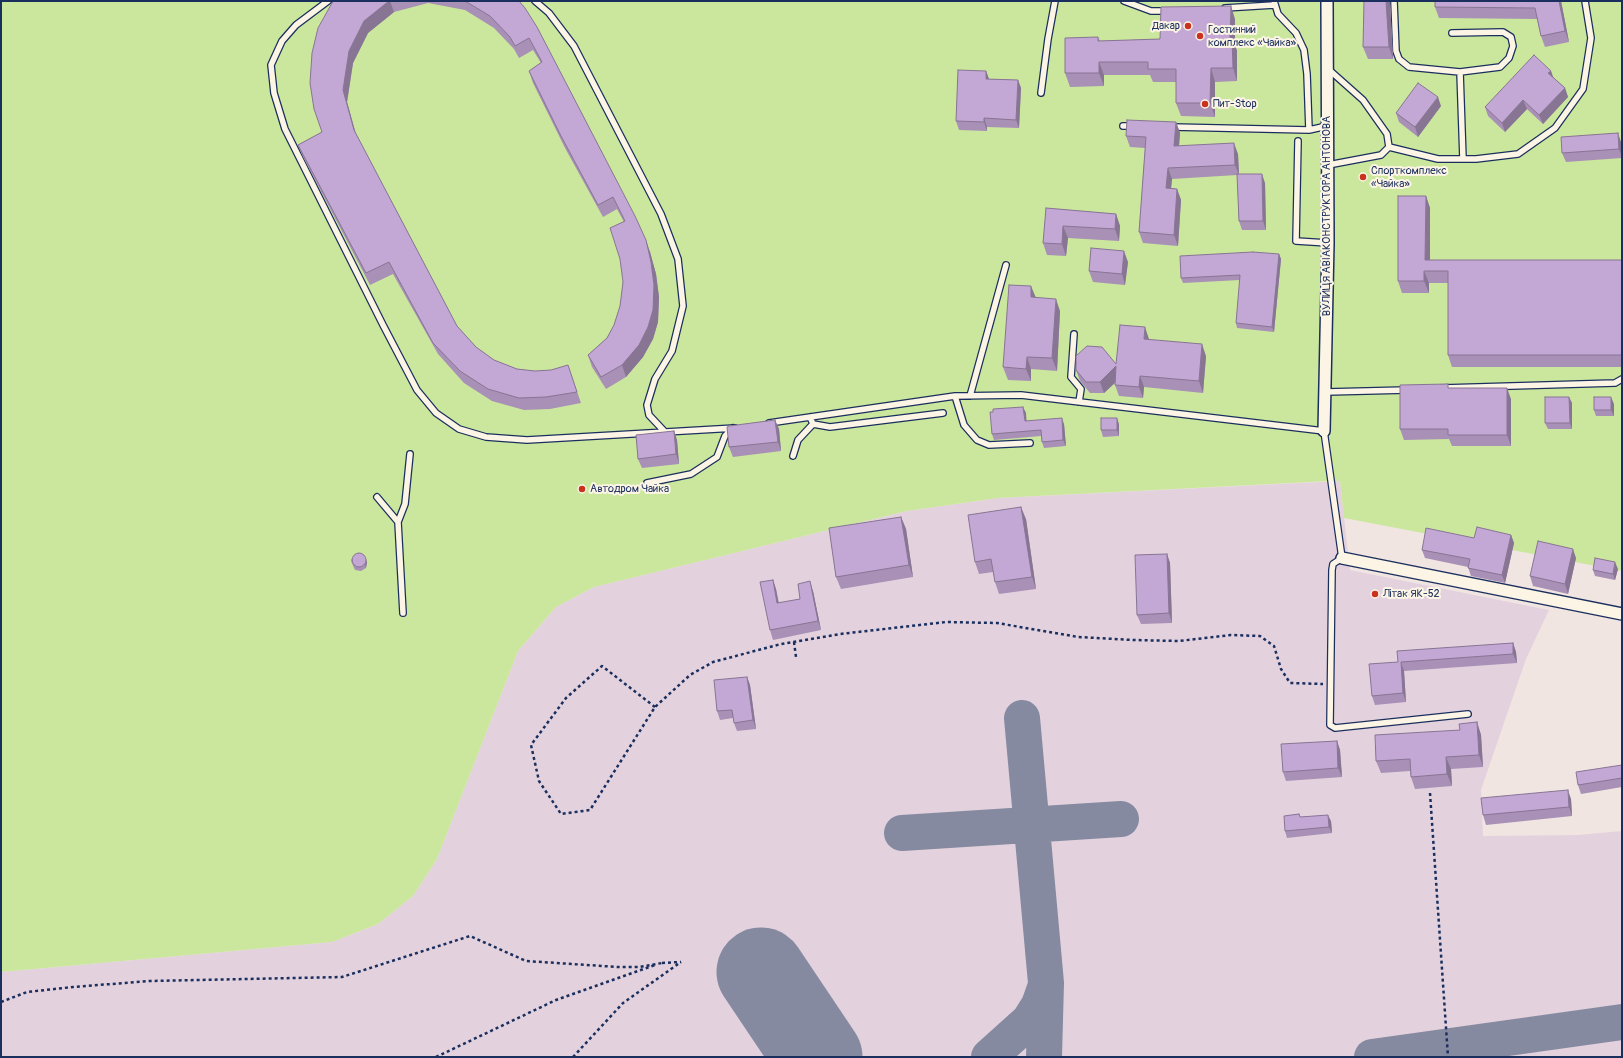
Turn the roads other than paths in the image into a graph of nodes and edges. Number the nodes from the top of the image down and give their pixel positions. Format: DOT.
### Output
graph roads {
  1 [pos="328,1"];
  2 [pos="535,1"];
  3 [pos="1055,1"];
  4 [pos="1124,1"];
  5 [pos="1326,1"];
  6 [pos="1394,1"];
  7 [pos="1586,1"];
  8 [pos="1274,3"];
  9 [pos="1220,8"];
  10 [pos="1174,10"];
  11 [pos="1452,33"];
  12 [pos="1327,68"];
  13 [pos="1460,72"];
  14 [pos="1041,93"];
  15 [pos="1123,126"];
  16 [pos="1139,126"];
  17 [pos="1327,126"];
  18 [pos="1162,127"];
  19 [pos="1309,130"];
  20 [pos="1298,141"];
  21 [pos="1389,147"];
  22 [pos="1463,159"];
  23 [pos="1328,165"];
  24 [pos="1328,243"];
  25 [pos="1006,265"];
  26 [pos="1074,334"];
  27 [pos="1622,379"];
  28 [pos="1412,389"];
  29 [pos="1435,389"];
  30 [pos="1326,392"];
  31 [pos="955,396"];
  32 [pos="970,396"];
  33 [pos="1079,402"];
  34 [pos="943,413"];
  35 [pos="810,417"];
  36 [pos="764,424"];
  37 [pos="812,424"];
  38 [pos="741,427"];
  39 [pos="733,428"];
  40 [pos="664,431"];
  41 [pos="1324,431"];
  42 [pos="1030,443"];
  43 [pos="410,454"];
  44 [pos="793,456"];
  45 [pos="647,483"];
  46 [pos="377,497"];
  47 [pos="398,522"];
  48 [pos="1342,558"];
  49 [pos="403,613"];
  50 [pos="1622,614"];
  51 [pos="1468,714"];
  1 -- 40 [label="lane"];
  2 -- 40 [label="lane"];
  3 -- 14 [label="lane"];
  4 -- 10 [label="lane"];
  5 -- 12 [label="street, ВУЛИЦЯ АВІАКОНСТРУКТОРА АНТОНОВА"];
  6 -- 13 [label="lane"];
  7 -- 22 [label="lane"];
  8 -- 9 [label="lane"];
  8 -- 19 [label="lane"];
  11 -- 13 [label="lane"];
  12 -- 17 [label="street, ВУЛИЦЯ АВІАКОНСТРУКТОРА АНТОНОВА"];
  12 -- 21 [label="lane"];
  13 -- 22 [label="lane"];
  15 -- 16 [label="lane"];
  17 -- 19 [label="lane"];
  17 -- 23 [label="street, ВУЛИЦЯ АВІАКОНСТРУКТОРА АНТОНОВА"];
  18 -- 19 [label="lane"];
  20 -- 24 [label="lane"];
  21 -- 22 [label="lane"];
  21 -- 23 [label="lane"];
  23 -- 24 [label="street, ВУЛИЦЯ АВІАКОНСТРУКТОРА АНТОНОВА"];
  24 -- 30 [label="street, ВУЛИЦЯ АВІАКОНСТРУКТОРА АНТОНОВА"];
  25 -- 32 [label="lane"];
  26 -- 33 [label="lane"];
  27 -- 29 [label="lane"];
  28 -- 30 [label="lane"];
  30 -- 41 [label="street, ВУЛИЦЯ АВІАКОНСТРУКТОРА АНТОНОВА"];
  31 -- 32 [label="lane"];
  31 -- 35 [label="lane"];
  31 -- 42 [label="lane"];
  32 -- 33 [label="lane"];
  33 -- 41 [label="lane"];
  34 -- 37 [label="lane"];
  35 -- 36 [label="lane"];
  35 -- 37 [label="lane"];
  37 -- 44 [label="lane"];
  38 -- 39 [label="lane"];
  39 -- 40 [label="lane"];
  39 -- 45 [label="lane"];
  41 -- 48 [label="lane"];
  43 -- 47 [label="lane"];
  46 -- 47 [label="lane"];
  47 -- 49 [label="lane"];
  48 -- 50 [label="street"];
  48 -- 51 [label="lane"];
}
